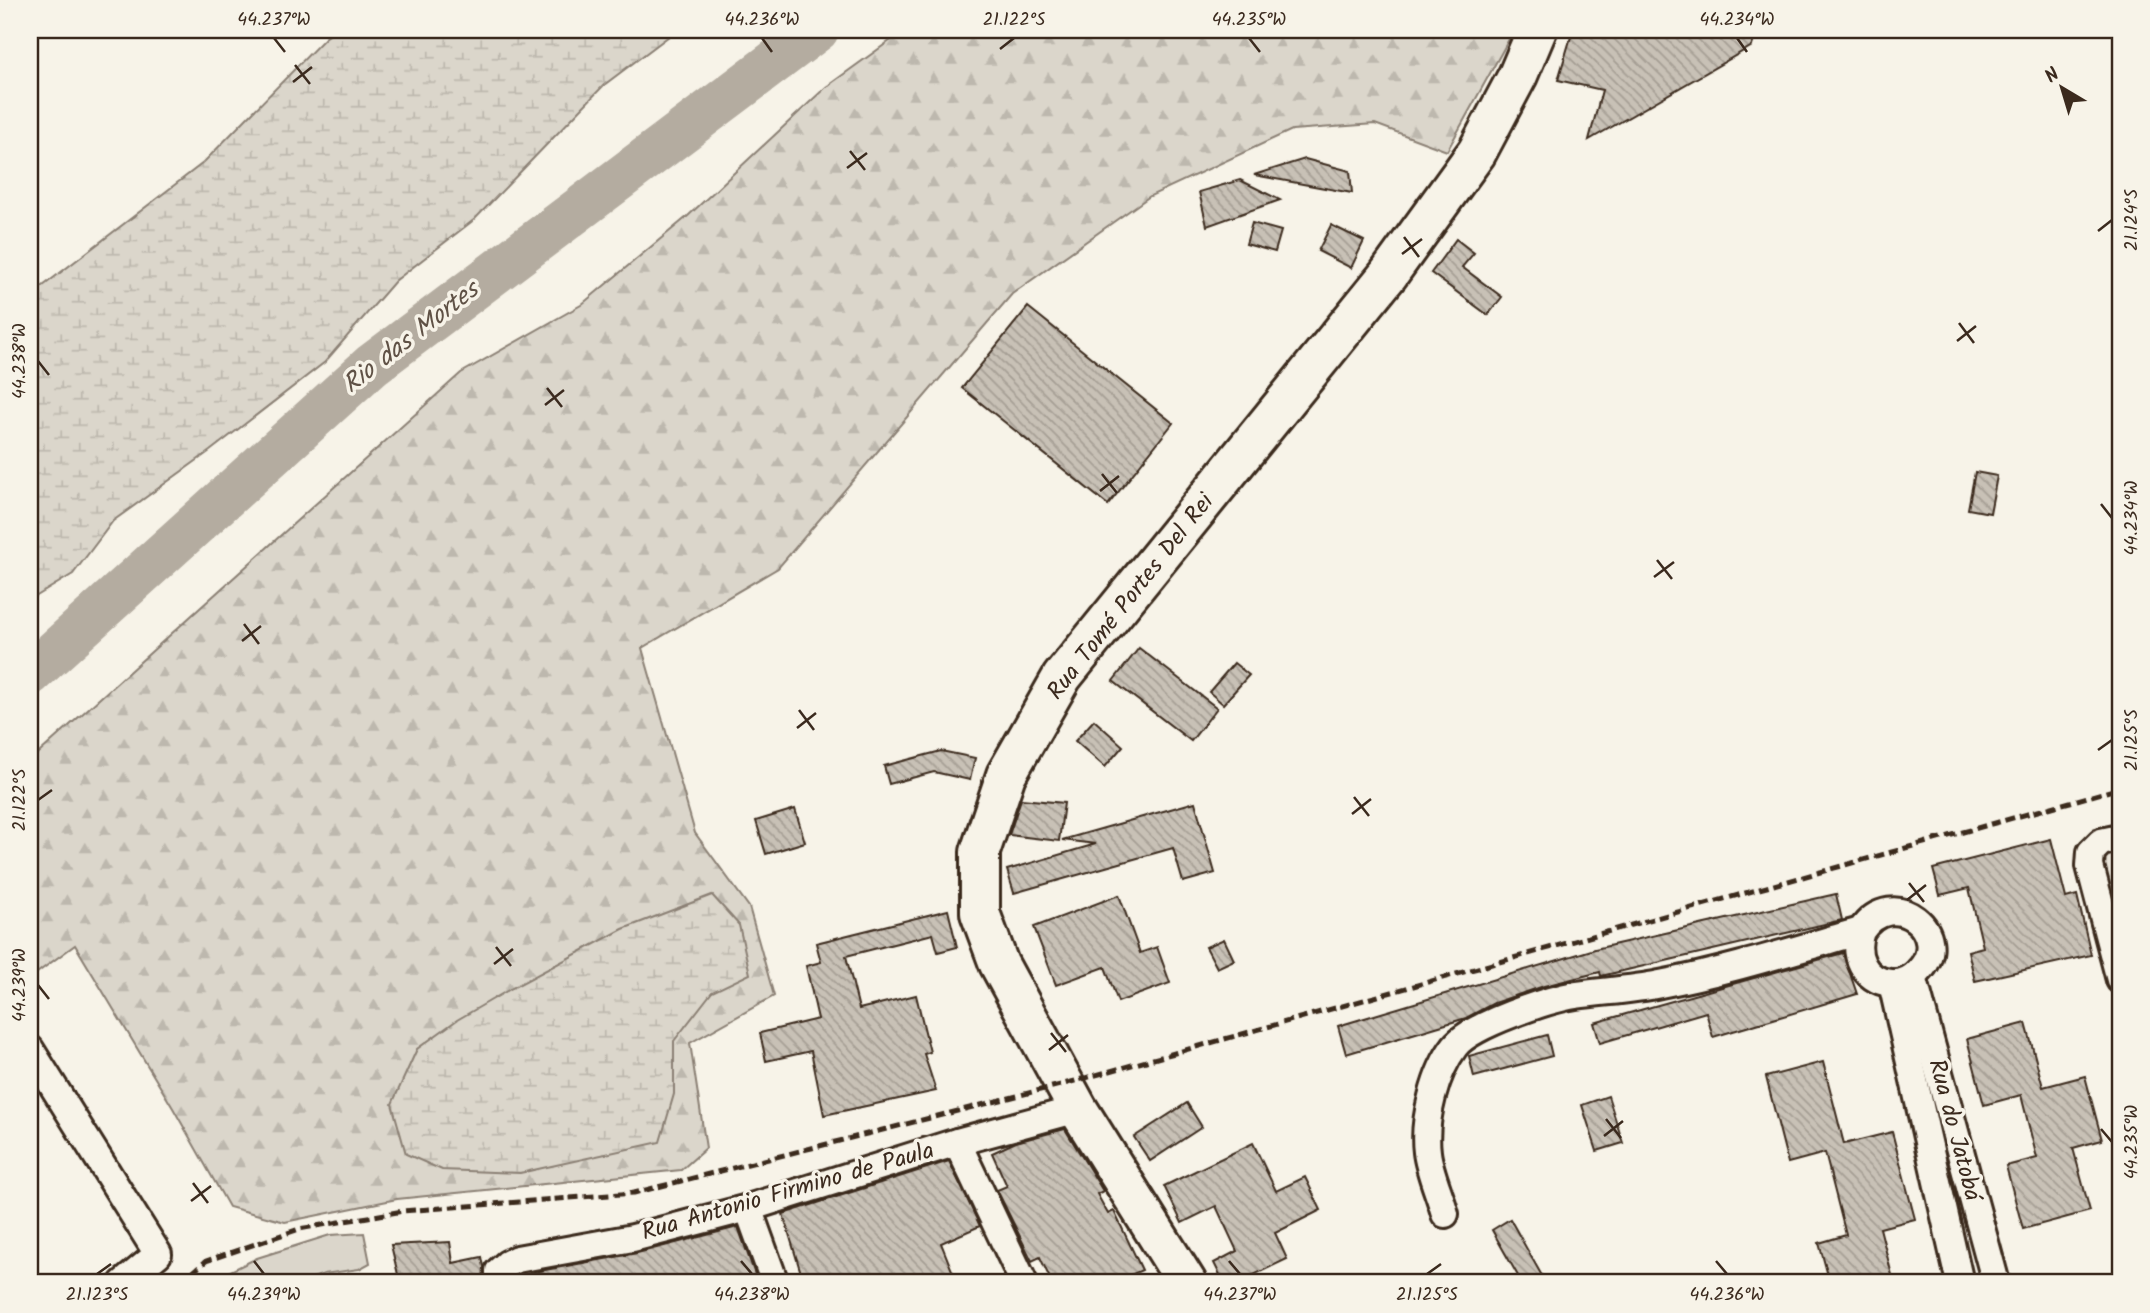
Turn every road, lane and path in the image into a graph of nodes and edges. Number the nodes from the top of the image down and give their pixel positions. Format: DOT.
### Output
graph roads {
  1 [pos="1537,30"];
  2 [pos="2120,838"];
  3 [pos="1861,931"];
  4 [pos="1903,980"];
  5 [pos="2120,980"];
  6 [pos="30,1049"];
  7 [pos="1078,1109"];
  8 [pos="957,1142"];
  9 [pos="748,1208"];
  10 [pos="1445,1214"];
  11 [pos="499,1277"];
  12 [pos="123,1283"];
  13 [pos="775,1283"];
  14 [pos="1024,1283"];
  15 [pos="1185,1283"];
  16 [pos="1960,1283"];
  17 [pos="1996,1283"];
  1 -- 7 [label="main road, Rua Tomé Portes Del Rei"];
  2 -- 5 [label="street"];
  3 -- 4 [label="street"];
  3 -- 4 [label="street"];
  3 -- 10 [label="street"];
  4 -- 16 [label="street, Rua do Jatobá"];
  4 -- 17 [label="street, Rua do Jatobá"];
  6 -- 12 [label="street"];
  7 -- 8 [label="street, Rua Antonio Firmino de Paula"];
  7 -- 15 [label="main road, Rua Tomé Portes Del Rei"];
  8 -- 9 [label="street, Rua Antonio Firmino de Paula"];
  8 -- 14 [label="street"];
  9 -- 11 [label="street, Rua Antonio Firmino de Paula"];
  9 -- 13 [label="street"];
}
